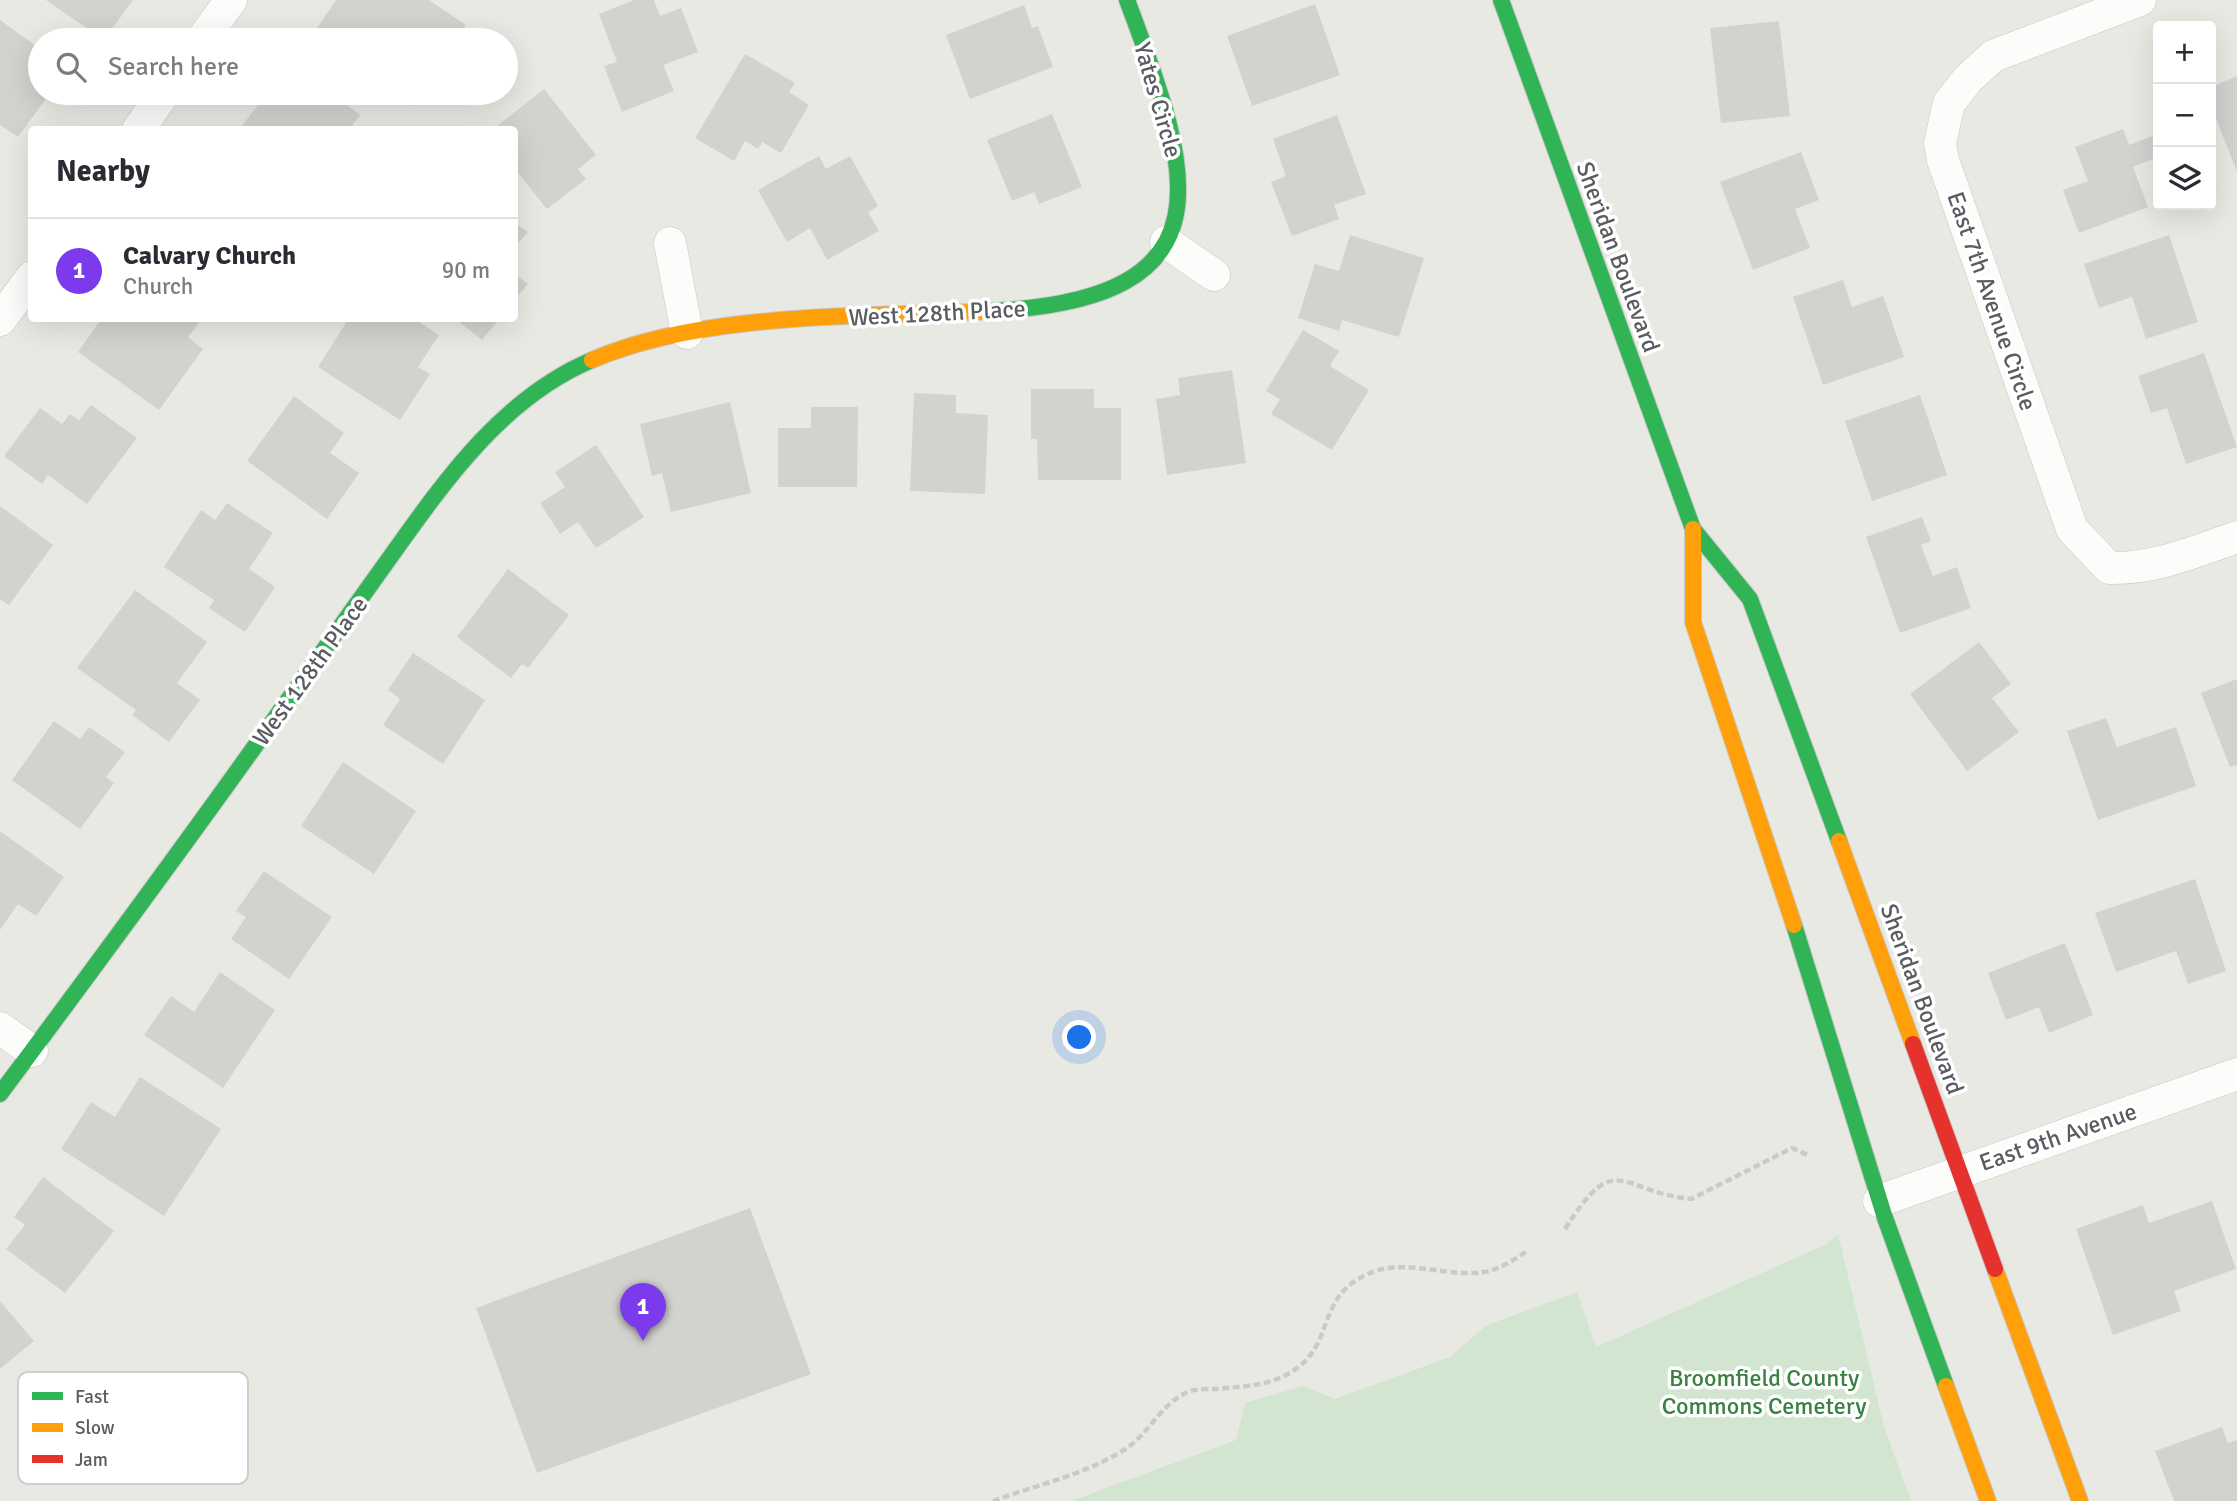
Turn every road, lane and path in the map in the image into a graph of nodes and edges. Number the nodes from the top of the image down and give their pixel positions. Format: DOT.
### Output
graph roads {
  1 [pos="231,0"];
  2 [pos="1127,0"];
  3 [pos="1501,0"];
  4 [pos="2140,0"];
  5 [pos="211,28"];
  6 [pos="156,105"];
  7 [pos="141,126"];
  8 [pos="1166,242"];
  9 [pos="670,243"];
  10 [pos="1214,275"];
  11 [pos="28,282"];
  12 [pos="0,320"];
  13 [pos="687,333"];
  14 [pos="1693,529"];
  15 [pos="2237,537"];
  16 [pos="0,1028"];
  17 [pos="32,1051"];
  18 [pos="2237,1074"];
  19 [pos="0,1094"];
  20 [pos="1810,1156"];
  21 [pos="1961,1171"];
  22 [pos="1879,1201"];
  23 [pos="1565,1229"];
  24 [pos="1527,1251"];
  25 [pos="993,1501"];
  26 [pos="1987,1501"];
  27 [pos="2080,1501"];
  1 -- 5 [label="street"];
  2 -- 8 [label="main road, Yates Circle"];
  3 -- 14 [label="main road, Sheridan Boulevard"];
  4 -- 15 [label="street, East 7th Avenue Circle"];
  6 -- 7 [label="street"];
  8 -- 10 [label="street"];
  8 -- 13 [label="main road, West 128th Place"];
  9 -- 13 [label="street"];
  11 -- 12 [label="street"];
  13 -- 17 [label="main road, West 128th Place"];
  14 -- 21 [label="main road, Sheridan Boulevard"];
  14 -- 22 [label="main road, Sheridan Boulevard"];
  16 -- 17 [label="street"];
  17 -- 19 [label="main road, West 128th Place"];
  18 -- 21 [label="street, East 9th Avenue"];
  20 -- 23 [label="path"];
  21 -- 22 [label="street, East 9th Avenue"];
  21 -- 27 [label="main road, Sheridan Boulevard"];
  22 -- 26 [label="main road, Sheridan Boulevard"];
  24 -- 25 [label="path"];
}
